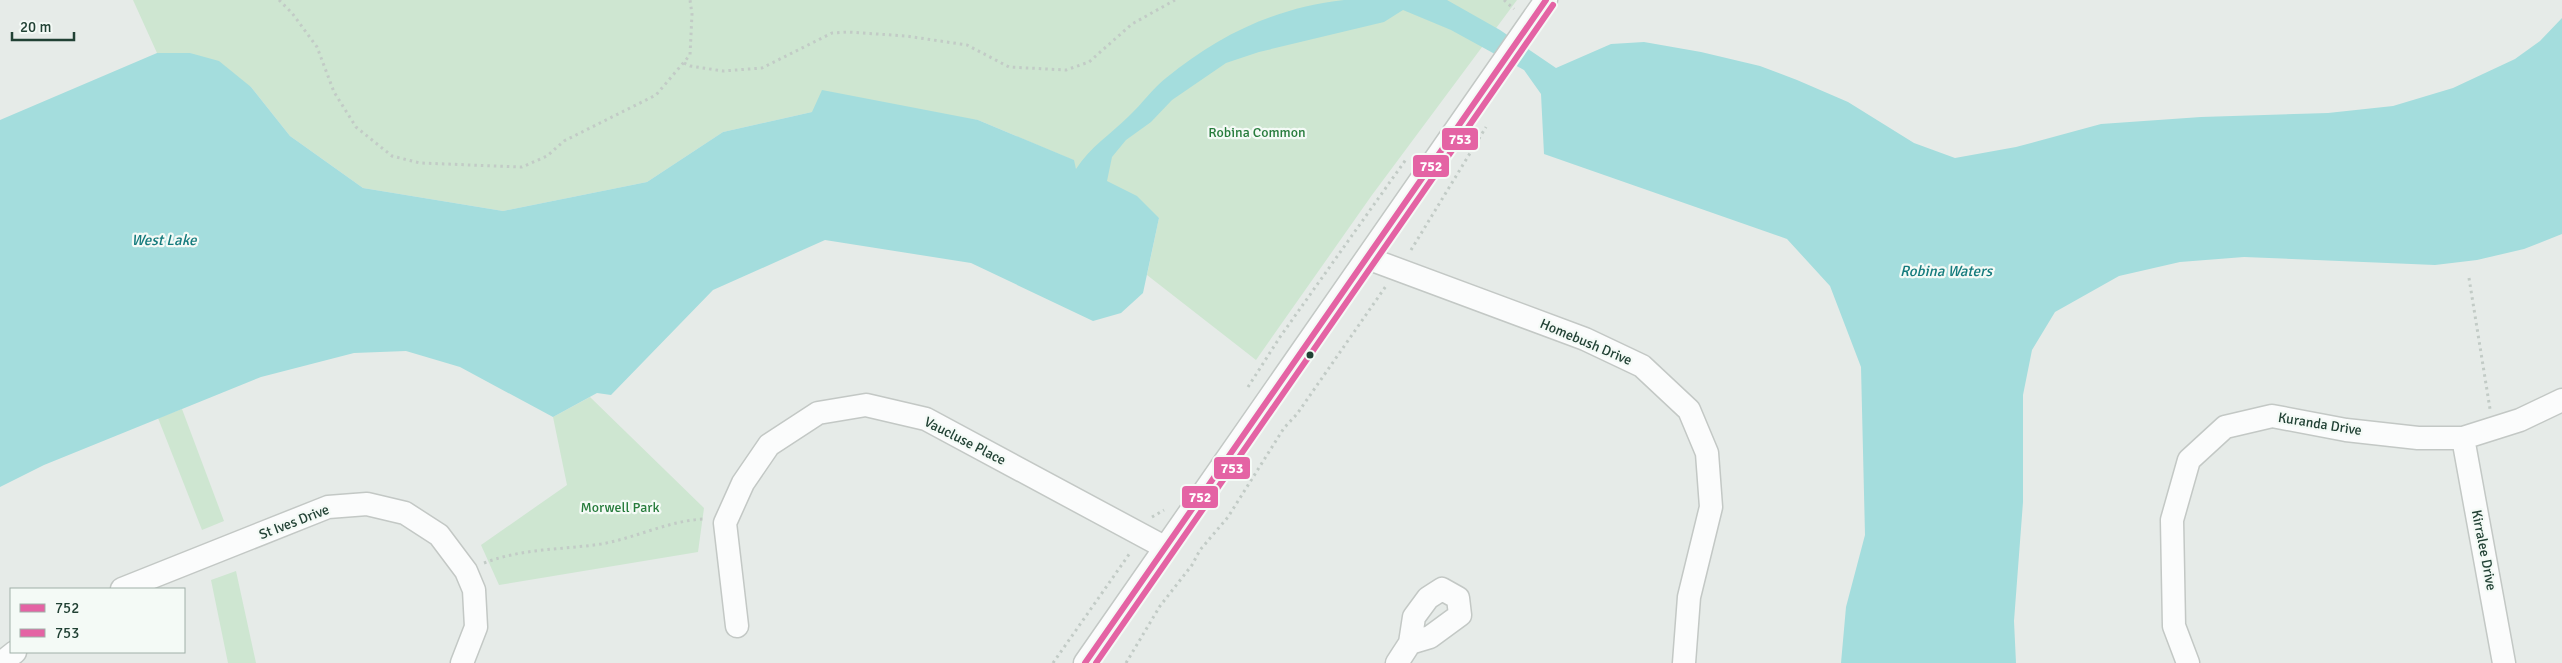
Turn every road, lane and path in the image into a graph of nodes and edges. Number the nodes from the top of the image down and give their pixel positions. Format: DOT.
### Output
graph roads {
  1 [pos="279,0"];
  2 [pos="690,0"];
  3 [pos="1175,0"];
  4 [pos="1504,0"];
  5 [pos="1546,0"];
  6 [pos="1523,19"];
  7 [pos="683,63"];
  8 [pos="1488,124"];
  9 [pos="1410,154"];
  10 [pos="1410,250"];
  11 [pos="1367,258"];
  12 [pos="2469,278"];
  13 [pos="1388,284"];
  14 [pos="1247,389"];
  15 [pos="2562,400"];
  16 [pos="2493,427"];
  17 [pos="2463,438"];
  18 [pos="1166,507"];
  19 [pos="725,523"];
  20 [pos="1142,536"];
  21 [pos="1166,548"];
  22 [pos="466,571"];
  23 [pos="125,588"];
  24 [pos="737,626"];
  25 [pos="1410,643"];
  26 [pos="14,653"];
  27 [pos="1,663"];
  28 [pos="462,663"];
  29 [pos="1053,663"];
  30 [pos="1085,663"];
  31 [pos="1126,663"];
  32 [pos="1397,663"];
  33 [pos="1684,663"];
  34 [pos="2188,663"];
  35 [pos="2504,663"];
  1 -- 7 [label="path"];
  2 -- 7 [label="path"];
  3 -- 7 [label="path"];
  4 -- 6 [label="path"];
  5 -- 6 [label="street"];
  6 -- 11 [label="street"];
  8 -- 10 [label="path"];
  9 -- 14 [label="path"];
  11 -- 21 [label="street"];
  11 -- 33 [label="street, Homebush Drive"];
  12 -- 16 [label="path"];
  13 -- 31 [label="path"];
  15 -- 16 [label="street"];
  16 -- 17 [label="street"];
  17 -- 34 [label="street, Kuranda Drive"];
  17 -- 35 [label="street, Kirralee Drive"];
  18 -- 20 [label="path"];
  19 -- 20 [label="street, Vaucluse Place"];
  19 -- 22 [label="path"];
  19 -- 24 [label="street"];
  20 -- 21 [label="street, Vaucluse Place"];
  20 -- 29 [label="path"];
  21 -- 30 [label="street"];
  22 -- 23 [label="street, St Ives Drive"];
  22 -- 28 [label="street, St Ives Drive"];
  25 -- 32 [label="street"];
  26 -- 27 [label="street"];
}
